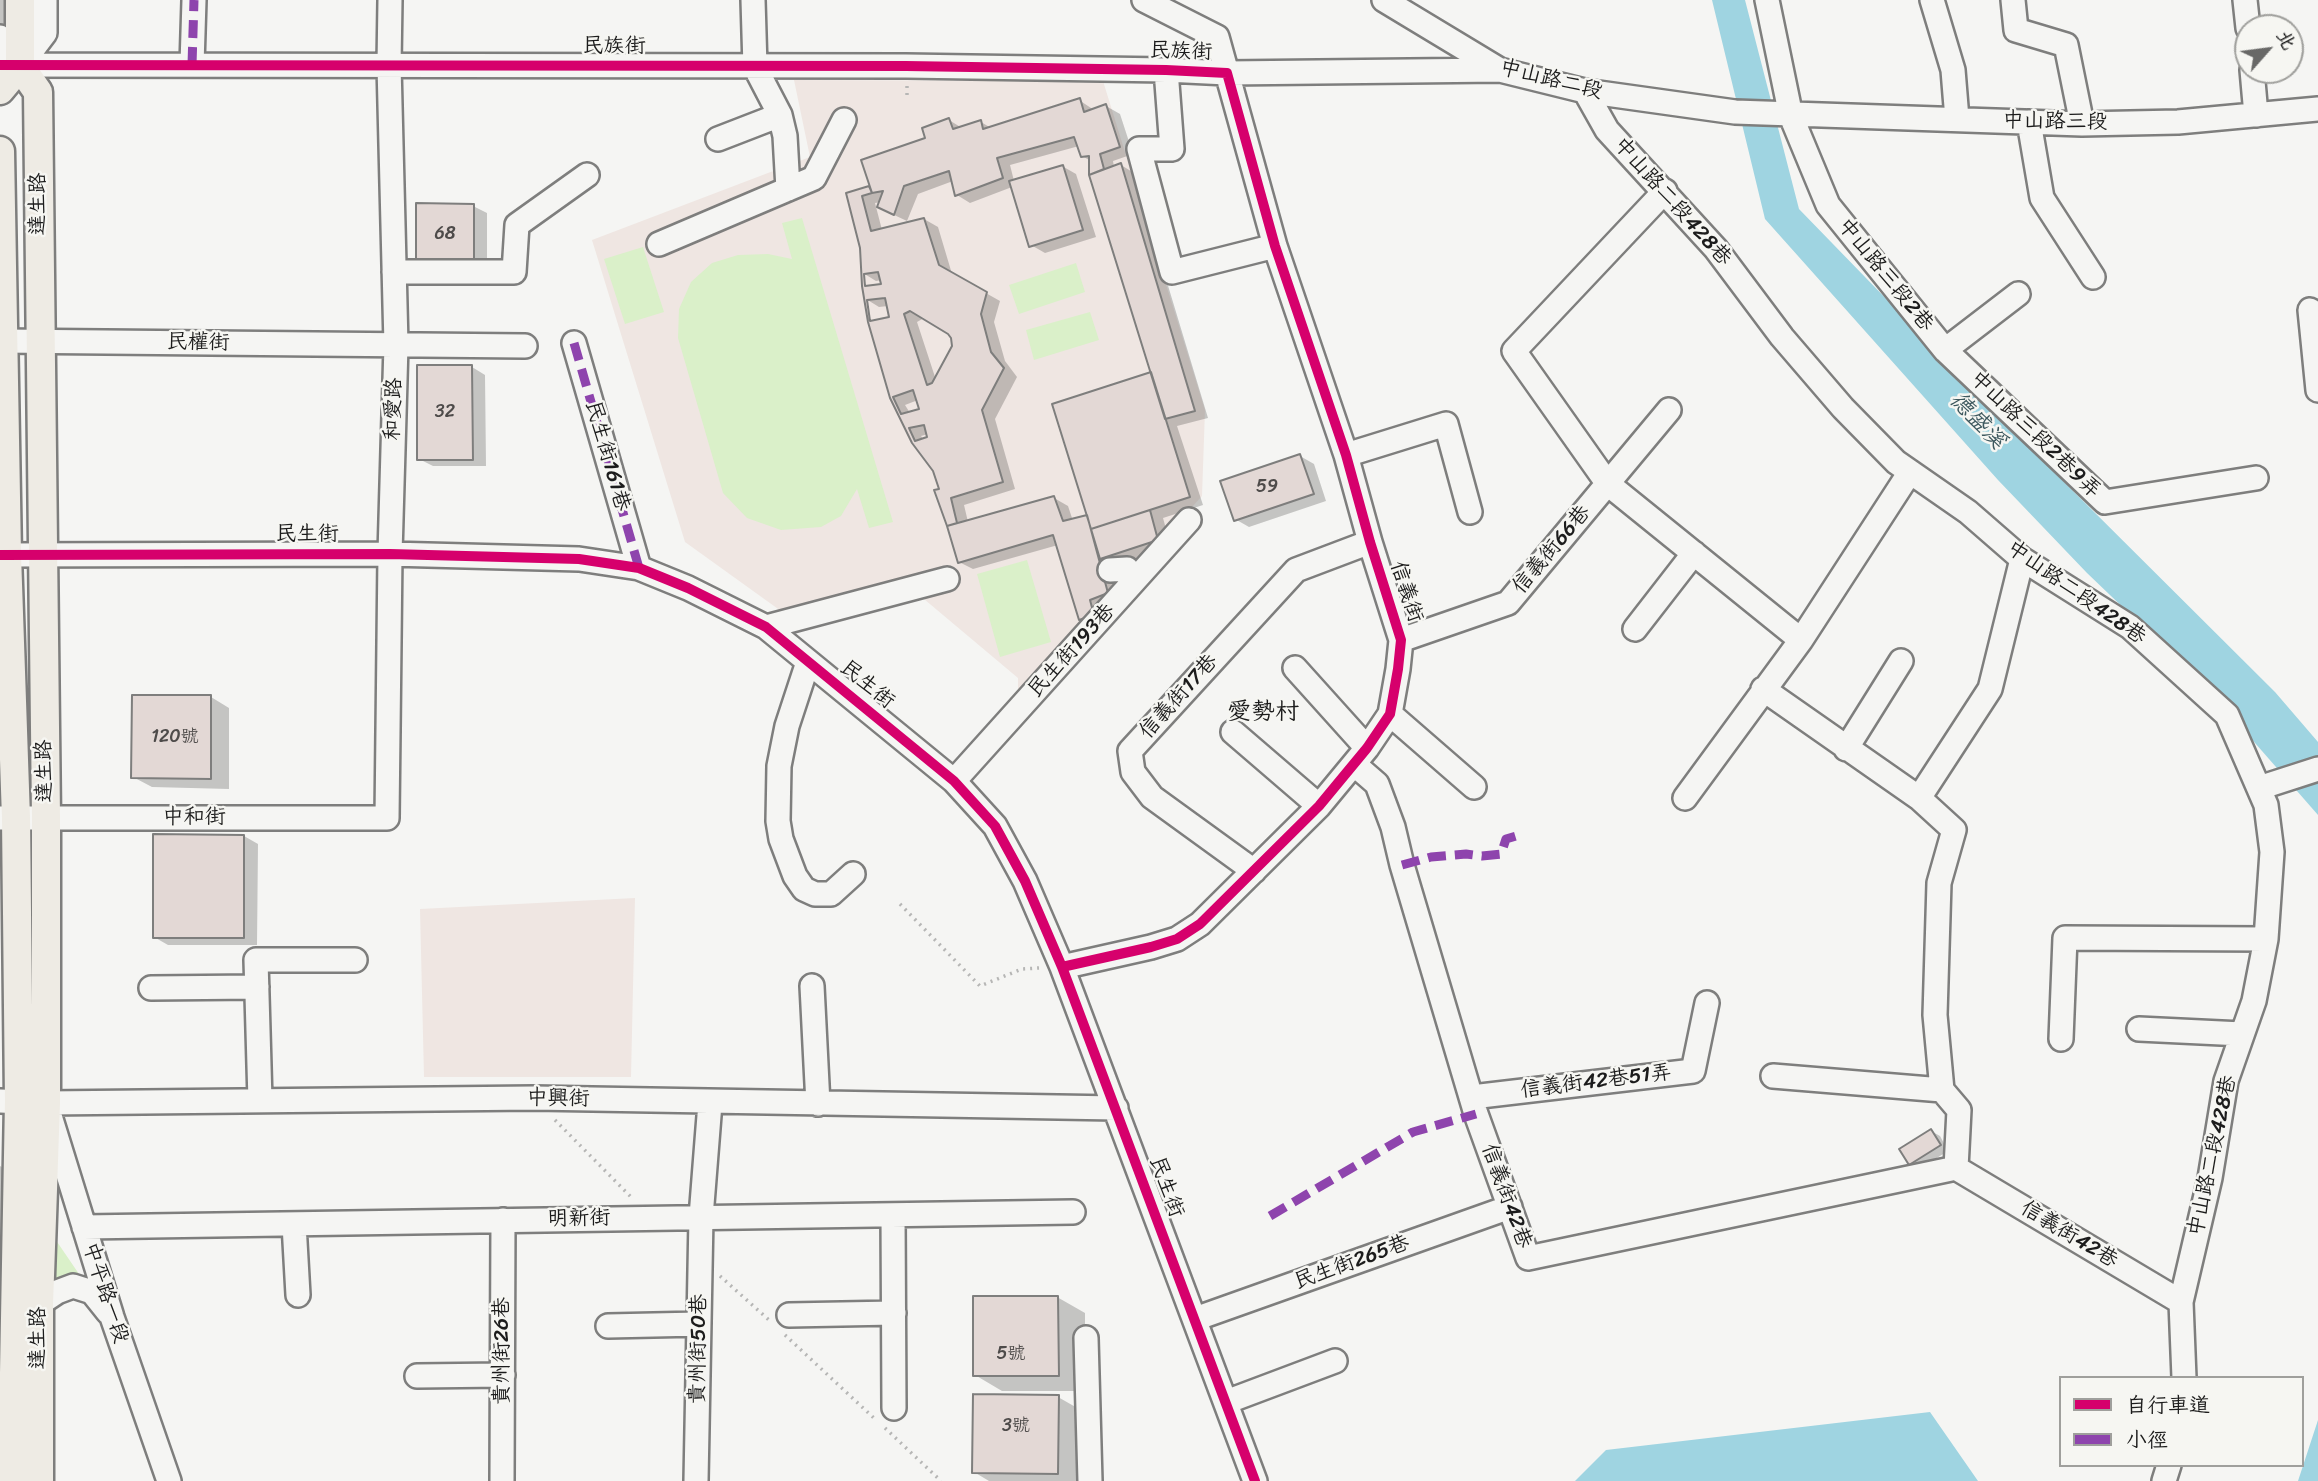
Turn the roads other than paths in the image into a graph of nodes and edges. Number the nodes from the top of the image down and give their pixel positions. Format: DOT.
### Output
graph roads {
  1 [pos="20,0"];
  2 [pos="45,0"];
  3 [pos="194,0"];
  4 [pos="390,0"];
  5 [pos="753,0"];
  6 [pos="1144,0"];
  7 [pos="1384,0"];
  8 [pos="1767,0"];
  9 [pos="1932,0"];
  10 [pos="2012,0"];
  11 [pos="0,37"];
  12 [pos="192,65"];
  13 [pos="389,65"];
  14 [pos="10,66"];
  15 [pos="755,66"];
  16 [pos="1166,70"];
  17 [pos="1500,70"];
  18 [pos="1227,73"];
  19 [pos="2253,84"];
  20 [pos="0,90"];
  21 [pos="1585,91"];
  22 [pos="2318,109"];
  23 [pos="780,115"];
  24 [pos="2256,115"];
  25 [pos="1791,116"];
  26 [pos="1957,119"];
  27 [pos="844,120"];
  28 [pos="2029,122"];
  29 [pos="2082,124"];
  30 [pos="718,139"];
  31 [pos="0,151"];
  32 [pos="587,176"];
  33 [pos="788,189"];
  34 [pos="1665,191"];
  35 [pos="659,244"];
  36 [pos="1276,246"];
  37 [pos="394,272"];
  38 [pos="2093,277"];
  39 [pos="2018,294"];
  40 [pos="2310,310"];
  41 [pos="2,341"];
  42 [pos="40,341"];
  43 [pos="574,343"];
  44 [pos="396,345"];
  45 [pos="525,346"];
  46 [pos="1945,350"];
  47 [pos="2318,390"];
  48 [pos="1670,410"];
  49 [pos="1346,455"];
  50 [pos="1910,472"];
  51 [pos="2256,478"];
  52 [pos="1608,484"];
  53 [pos="1470,512"];
  54 [pos="1189,520"];
  55 [pos="1370,542"];
  56 [pos="1694,553"];
  57 [pos="42,554"];
  58 [pos="390,554"];
  59 [pos="4,555"];
  60 [pos="2022,559"];
  61 [pos="639,568"];
  62 [pos="1110,570"];
  63 [pos="947,579"];
  64 [pos="1134,581"];
  65 [pos="766,628"];
  66 [pos="1635,629"];
  67 [pos="1401,640"];
  68 [pos="1801,640"];
  69 [pos="1900,661"];
  70 [pos="808,662"];
  71 [pos="1295,668"];
  72 [pos="1763,689"];
  73 [pos="1390,714"];
  74 [pos="1233,732"];
  75 [pos="1846,749"];
  76 [pos="1360,756"];
  77 [pos="2318,769"];
  78 [pos="954,781"];
  79 [pos="2268,785"];
  80 [pos="1474,787"];
  81 [pos="1685,798"];
  82 [pos="1919,798"];
  83 [pos="1319,806"];
  84 [pos="8,818"];
  85 [pos="46,818"];
  86 [pos="387,818"];
  87 [pos="1254,871"];
  88 [pos="853,874"];
  89 [pos="2266,939"];
  90 [pos="355,960"];
  91 [pos="1062,967"];
  92 [pos="813,986"];
  93 [pos="257,987"];
  94 [pos="152,988"];
  95 [pos="1707,1003"];
  96 [pos="2139,1029"];
  97 [pos="2242,1034"];
  98 [pos="2061,1039"];
  99 [pos="1773,1076"];
  100 [pos="1942,1090"];
  101 [pos="1472,1097"];
  102 [pos="260,1101"];
  103 [pos="22,1102"];
  104 [pos="710,1103"];
  105 [pos="818,1104"];
  106 [pos="1116,1108"];
  107 [pos="1956,1168"];
  108 [pos="1510,1207"];
  109 [pos="1073,1212"];
  110 [pos="893,1214"];
  111 [pos="701,1217"];
  112 [pos="503,1220"];
  113 [pos="294,1224"];
  114 [pos="84,1227"];
  115 [pos="8,1254"];
  116 [pos="298,1295"];
  117 [pos="2181,1302"];
  118 [pos="39,1304"];
  119 [pos="894,1313"];
  120 [pos="112,1317"];
  121 [pos="1195,1319"];
  122 [pos="699,1324"];
  123 [pos="781,1324"];
  124 [pos="608,1326"];
  125 [pos="1086,1338"];
  126 [pos="1335,1361"];
  127 [pos="502,1375"];
  128 [pos="416,1376"];
  129 [pos="2184,1376"];
  130 [pos="1226,1402"];
  131 [pos="894,1408"];
  132 [pos="12,1481"];
  133 [pos="39,1481"];
  134 [pos="169,1481"];
  135 [pos="502,1481"];
  136 [pos="696,1481"];
  137 [pos="1090,1481"];
  138 [pos="1255,1481"];
  1 -- 14 [label="main road"];
  2 -- 14 [label="street"];
  3 -- 12 [label="street"];
  4 -- 13 [label="street, 和愛路"];
  5 -- 15 [label="street"];
  6 -- 18 [label="street, 信義街"];
  7 -- 17 [label="street, 中山路二段"];
  8 -- 25 [label="street, 中山路三段2巷"];
  9 -- 26 [label="street"];
  10 -- 29 [label="street"];
  11 -- 14 [label="street, 達生路"];
  12 -- 13 [label="street, 民族街"];
  12 -- 14 [label="street, 民族街"];
  13 -- 15 [label="street, 民族街"];
  13 -- 37 [label="street, 和愛路"];
  14 -- 20 [label="main road"];
  14 -- 42 [label="main road, 達生路"];
  15 -- 16 [label="street, 民族街"];
  15 -- 23 [label="street"];
  16 -- 18 [label="street, 民族街"];
  16 -- 36 [label="street"];
  17 -- 18 [label="street, 民族街"];
  17 -- 21 [label="street, 中山路二段"];
  18 -- 36 [label="street, 信義街"];
  19 -- 24 [label="street"];
  21 -- 25 [label="street, 中山路二段"];
  21 -- 34 [label="street, 中山路二段428巷"];
  22 -- 24 [label="street, 中山路三段"];
  23 -- 30 [label="street"];
  23 -- 33 [label="street"];
  24 -- 29 [label="street, 中山路三段"];
  25 -- 26 [label="street, 中山路三段"];
  25 -- 46 [label="street, 中山路三段2巷"];
  26 -- 28 [label="street, 中山路三段"];
  27 -- 33 [label="street"];
  28 -- 29 [label="street, 中山路三段"];
  28 -- 38 [label="street"];
  31 -- 41 [label="main road, 達生路"];
  32 -- 37 [label="street"];
  33 -- 35 [label="street"];
  34 -- 50 [label="street, 中山路二段428巷"];
  34 -- 52 [label="street"];
  36 -- 49 [label="street, 信義街"];
  37 -- 44 [label="street, 和愛路"];
  39 -- 46 [label="street, 中山路三段2巷"];
  40 -- 47 [label="street"];
  41 -- 42 [label="street, 民權街"];
  41 -- 59 [label="main road, 達生路"];
  42 -- 44 [label="street, 民權街"];
  42 -- 57 [label="main road, 達生路"];
  43 -- 61 [label="street, 民生街161巷"];
  44 -- 45 [label="street, 民權街"];
  44 -- 58 [label="street, 和愛路"];
  46 -- 51 [label="street, 中山路三段2巷9弄"];
  48 -- 52 [label="street, 信義街66巷"];
  49 -- 53 [label="street"];
  49 -- 55 [label="street, 信義街"];
  50 -- 60 [label="street, 中山路二段428巷"];
  50 -- 68 [label="street"];
  52 -- 56 [label="street"];
  52 -- 67 [label="street, 信義街66巷"];
  54 -- 64 [label="street, 民生街193巷"];
  55 -- 67 [label="street, 信義街"];
  55 -- 87 [label="street, 信義街17巷"];
  56 -- 66 [label="street"];
  56 -- 68 [label="street"];
  57 -- 58 [label="street, 民生街"];
  57 -- 59 [label="street, 民生街"];
  57 -- 85 [label="main road, 達生路"];
  58 -- 61 [label="street, 民生街"];
  58 -- 86 [label="street, 和愛路"];
  59 -- 84 [label="main road, 達生路"];
  60 -- 79 [label="street, 中山路二段428巷"];
  60 -- 82 [label="street"];
  61 -- 65 [label="street, 民生街"];
  62 -- 64 [label="street"];
  63 -- 65 [label="street"];
  64 -- 78 [label="street, 民生街193巷"];
  65 -- 70 [label="street, 民生街"];
  67 -- 73 [label="street, 信義街"];
  68 -- 72 [label="street"];
  69 -- 75 [label="street"];
  70 -- 78 [label="street, 民生街"];
  70 -- 88 [label="street"];
  71 -- 76 [label="street, 信義街42巷"];
  72 -- 75 [label="street"];
  72 -- 81 [label="street"];
  73 -- 76 [label="street, 信義街"];
  73 -- 80 [label="street"];
  74 -- 83 [label="street"];
  75 -- 82 [label="street"];
  76 -- 83 [label="street, 信義街"];
  76 -- 101 [label="street, 信義街42巷"];
  77 -- 79 [label="street"];
  78 -- 91 [label="street, 民生街"];
  79 -- 89 [label="street, 中山路二段428巷"];
  82 -- 100 [label="street"];
  83 -- 87 [label="street, 信義街"];
  84 -- 85 [label="street, 中和街"];
  84 -- 103 [label="main road, 達生路"];
  85 -- 86 [label="street, 中和街"];
  85 -- 103 [label="main road, 達生路"];
  87 -- 91 [label="street, 信義街"];
  89 -- 97 [label="street, 中山路二段428巷"];
  89 -- 98 [label="street"];
  90 -- 93 [label="street"];
  91 -- 106 [label="street, 民生街"];
  92 -- 105 [label="street"];
  93 -- 94 [label="street"];
  93 -- 102 [label="street"];
  95 -- 101 [label="street, 信義街42巷51弄"];
  96 -- 97 [label="street"];
  97 -- 117 [label="street, 中山路二段428巷"];
  99 -- 100 [label="street"];
  100 -- 107 [label="street"];
  101 -- 108 [label="street, 信義街42巷"];
  102 -- 103 [label="street, 中興街"];
  102 -- 104 [label="street, 中興街"];
  103 -- 114 [label="street, 中平路一段"];
  103 -- 115 [label="main road, 達生路"];
  103 -- 118 [label="main road, 達生路"];
  104 -- 105 [label="street, 中興街"];
  104 -- 111 [label="street, 貴州街50巷"];
  105 -- 106 [label="street, 中興街"];
  106 -- 121 [label="street, 民生街"];
  107 -- 108 [label="street, 信義街42巷"];
  107 -- 117 [label="street, 信義街42巷"];
  108 -- 121 [label="street, 民生街265巷"];
  109 -- 110 [label="street, 明新街"];
  110 -- 111 [label="street, 明新街"];
  110 -- 119 [label="street"];
  111 -- 112 [label="street, 明新街"];
  111 -- 122 [label="street, 貴州街50巷"];
  112 -- 113 [label="street, 明新街"];
  112 -- 127 [label="street, 貴州街26巷"];
  113 -- 114 [label="street, 明新街"];
  113 -- 116 [label="street"];
  114 -- 120 [label="street, 中平路一段"];
  115 -- 132 [label="main road, 達生路"];
  117 -- 129 [label="street, 中山路二段428巷"];
  118 -- 120 [label="street"];
  118 -- 133 [label="main road, 達生路"];
  119 -- 123 [label="street"];
  119 -- 131 [label="street"];
  120 -- 134 [label="street, 中平路一段"];
  121 -- 130 [label="street, 民生街"];
  122 -- 124 [label="street"];
  122 -- 136 [label="street, 貴州街50巷"];
  125 -- 137 [label="street"];
  126 -- 130 [label="street"];
  127 -- 128 [label="street"];
  127 -- 135 [label="street, 貴州街26巷"];
  130 -- 138 [label="street, 民生街"];
}
